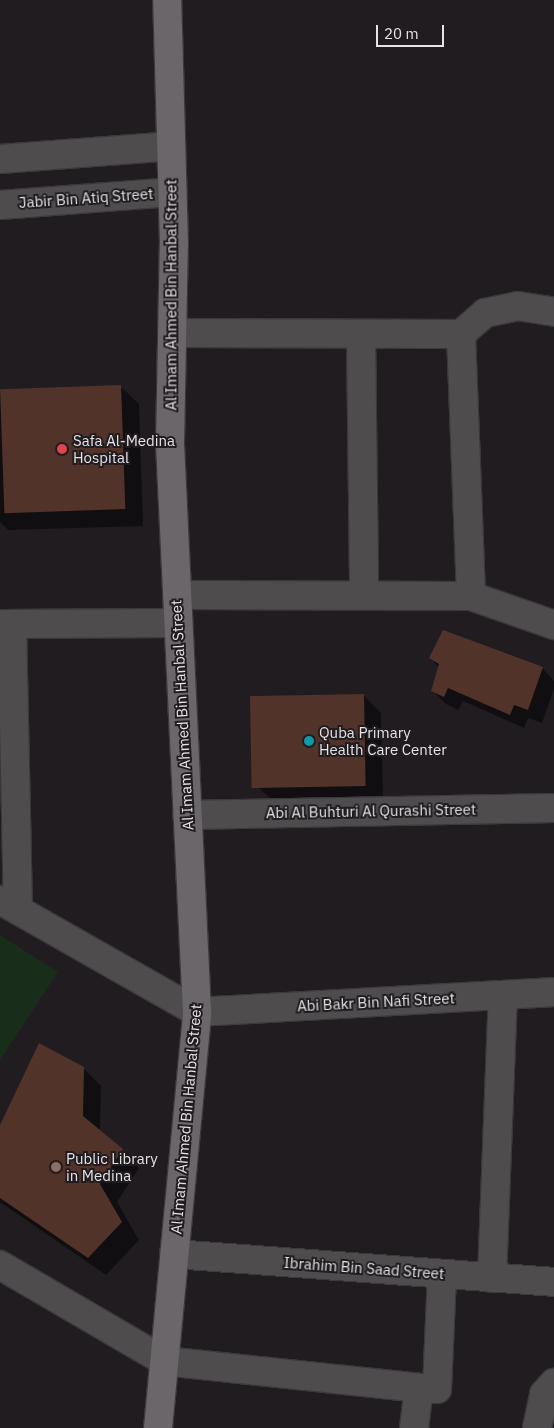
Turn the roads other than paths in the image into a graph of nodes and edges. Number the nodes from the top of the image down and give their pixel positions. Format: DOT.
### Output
graph roads {
  1 [pos="167,0"];
  2 [pos="171,146"];
  3 [pos="0,159"];
  4 [pos="172,192"];
  5 [pos="0,205"];
  6 [pos="554,312"];
  7 [pos="172,333"];
  8 [pos="361,334"];
  9 [pos="462,334"];
  10 [pos="177,595"];
  11 [pos="364,595"];
  12 [pos="471,596"];
  13 [pos="178,623"];
  14 [pos="6,624"];
  15 [pos="554,625"];
  16 [pos="554,808"];
  17 [pos="187,815"];
  18 [pos="9,905"];
  19 [pos="554,992"];
  20 [pos="503,995"];
  21 [pos="197,1012"];
  22 [pos="174,1254"];
  23 [pos="0,1265"];
  24 [pos="442,1274"];
  25 [pos="492,1278"];
  26 [pos="554,1282"];
  27 [pos="164,1361"];
  28 [pos="554,1383"];
  29 [pos="419,1388"];
  30 [pos="158,1428"];
  31 [pos="414,1428"];
  32 [pos="537,1428"];
  1 -- 2 [label="main road, Al Imam Ahmed Bin Hanbal Street"];
  2 -- 3 [label="street"];
  2 -- 4 [label="main road, Al Imam Ahmed Bin Hanbal Street"];
  4 -- 5 [label="street, Jabir Bin Atiq Street"];
  4 -- 7 [label="main road, Al Imam Ahmed Bin Hanbal Street"];
  6 -- 9 [label="street"];
  7 -- 8 [label="street"];
  7 -- 10 [label="main road, Al Imam Ahmed Bin Hanbal Street"];
  8 -- 9 [label="street"];
  8 -- 11 [label="street"];
  9 -- 12 [label="street"];
  10 -- 11 [label="street"];
  10 -- 13 [label="main road, Al Imam Ahmed Bin Hanbal Street"];
  11 -- 12 [label="street"];
  12 -- 15 [label="street"];
  13 -- 14 [label="street"];
  13 -- 17 [label="main road, Al Imam Ahmed Bin Hanbal Street"];
  14 -- 18 [label="street"];
  16 -- 17 [label="street, Abi Al Buhturi Al Qurashi Street"];
  17 -- 21 [label="main road, Al Imam Ahmed Bin Hanbal Street"];
  18 -- 21 [label="street"];
  19 -- 20 [label="street, Abi Bakr Bin Nafi Street"];
  20 -- 21 [label="street, Abi Bakr Bin Nafi Street"];
  20 -- 25 [label="street"];
  21 -- 22 [label="main road, Al Imam Ahmed Bin Hanbal Street"];
  22 -- 24 [label="street, Ibrahim Bin Saad Street"];
  22 -- 27 [label="main road, Al Imam Ahmed Bin Hanbal Street"];
  23 -- 27 [label="street"];
  24 -- 25 [label="street, Ibrahim Bin Saad Street"];
  24 -- 29 [label="street"];
  25 -- 26 [label="street, Ibrahim Bin Saad Street"];
  27 -- 29 [label="street"];
  27 -- 30 [label="main road, Al Imam Ahmed Bin Hanbal Street"];
  28 -- 32 [label="street"];
  29 -- 31 [label="street"];
}
